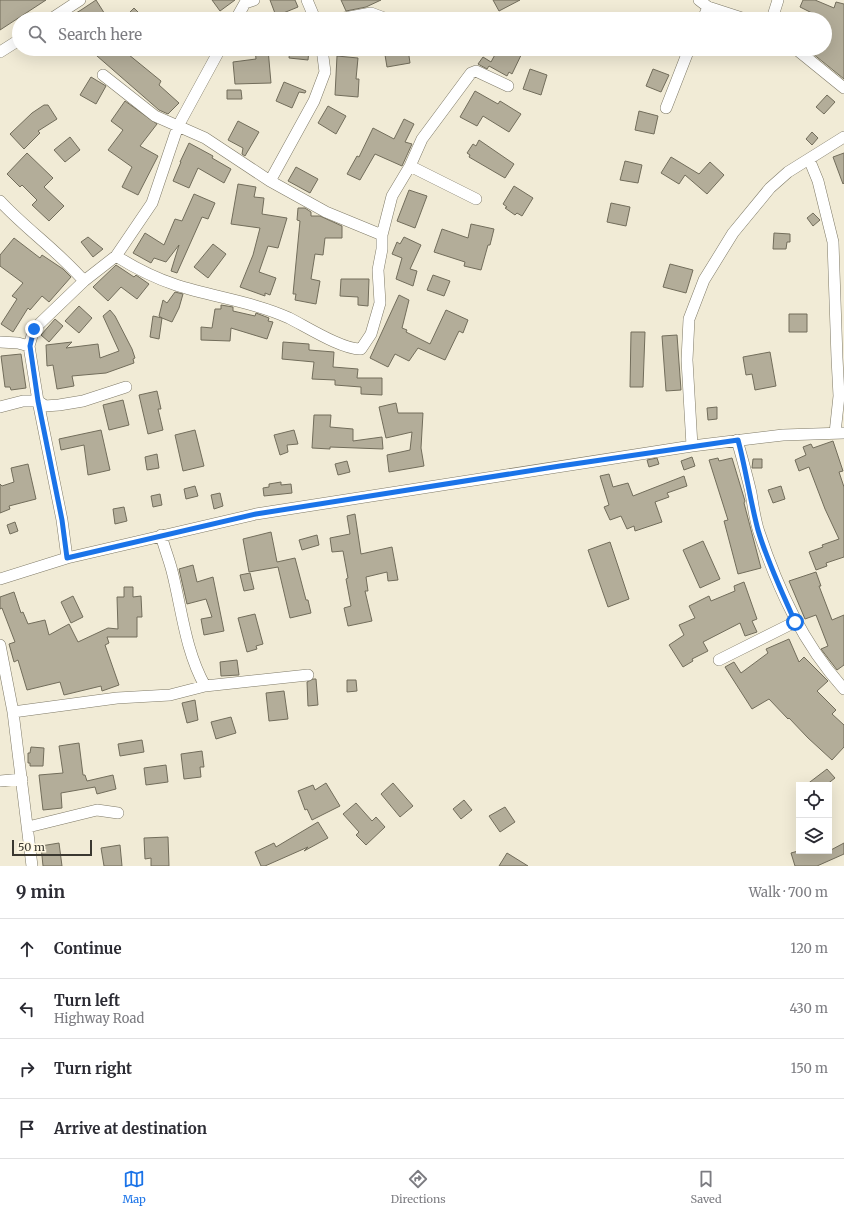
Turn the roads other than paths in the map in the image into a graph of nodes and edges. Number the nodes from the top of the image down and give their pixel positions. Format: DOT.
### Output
graph roads {
  1 [pos="80,0"];
  2 [pos="307,0"];
  3 [pos="778,0"];
  4 [pos="248,1"];
  5 [pos="704,3"];
  6 [pos="62,12"];
  7 [pos="241,12"];
  8 [pos="312,12"];
  9 [pos="728,12"];
  10 [pos="774,12"];
  11 [pos="12,44"];
  12 [pos="0,52"];
  13 [pos="216,56"];
  14 [pos="323,56"];
  15 [pos="686,56"];
  16 [pos="805,56"];
  17 [pos="103,75"];
  18 [pos="508,86"];
  19 [pos="844,88"];
  20 [pos="666,108"];
  21 [pos="178,126"];
  22 [pos="844,137"];
  23 [pos="809,159"];
  24 [pos="410,166"];
  25 [pos="270,182"];
  26 [pos="476,200"];
  27 [pos="0,201"];
  28 [pos="382,236"];
  29 [pos="839,243"];
  30 [pos="116,256"];
  31 [pos="84,281"];
  32 [pos="0,342"];
  33 [pos="30,346"];
  34 [pos="126,387"];
  35 [pos="38,401"];
  36 [pos="0,407"];
  37 [pos="840,433"];
  38 [pos="738,440"];
  39 [pos="692,446"];
  40 [pos="161,535"];
  41 [pos="67,558"];
  42 [pos="0,579"];
  43 [pos="795,622"];
  44 [pos="0,645"];
  45 [pos="719,660"];
  46 [pos="308,675"];
  47 [pos="205,686"];
  48 [pos="844,689"];
  49 [pos="13,712"];
  50 [pos="22,779"];
  51 [pos="0,782"];
  52 [pos="118,813"];
  53 [pos="28,827"];
  54 [pos="32,866"];
  1 -- 6 [label="street"];
  2 -- 8 [label="street"];
  3 -- 10 [label="street"];
  4 -- 7 [label="street"];
  5 -- 9 [label="street"];
  11 -- 12 [label="street"];
  13 -- 21 [label="street"];
  14 -- 25 [label="street"];
  15 -- 20 [label="street"];
  16 -- 19 [label="street"];
  17 -- 21 [label="street"];
  18 -- 24 [label="street"];
  21 -- 25 [label="street"];
  21 -- 30 [label="street"];
  22 -- 23 [label="street"];
  23 -- 29 [label="street"];
  23 -- 39 [label="street"];
  24 -- 26 [label="street"];
  24 -- 28 [label="street"];
  25 -- 28 [label="street"];
  27 -- 31 [label="street"];
  28 -- 30 [label="street"];
  29 -- 37 [label="street"];
  30 -- 31 [label="street"];
  31 -- 33 [label="street"];
  32 -- 33 [label="street"];
  33 -- 35 [label="street"];
  34 -- 35 [label="street"];
  35 -- 36 [label="street"];
  35 -- 41 [label="street"];
  37 -- 38 [label="street"];
  38 -- 39 [label="street"];
  38 -- 43 [label="street"];
  39 -- 40 [label="street"];
  40 -- 41 [label="street"];
  40 -- 47 [label="street"];
  41 -- 42 [label="street"];
  43 -- 45 [label="street"];
  43 -- 48 [label="street"];
  44 -- 49 [label="street"];
  46 -- 47 [label="street"];
  47 -- 49 [label="street"];
  49 -- 50 [label="street"];
  50 -- 51 [label="street"];
  50 -- 53 [label="street"];
  52 -- 53 [label="street"];
  53 -- 54 [label="street"];
}
